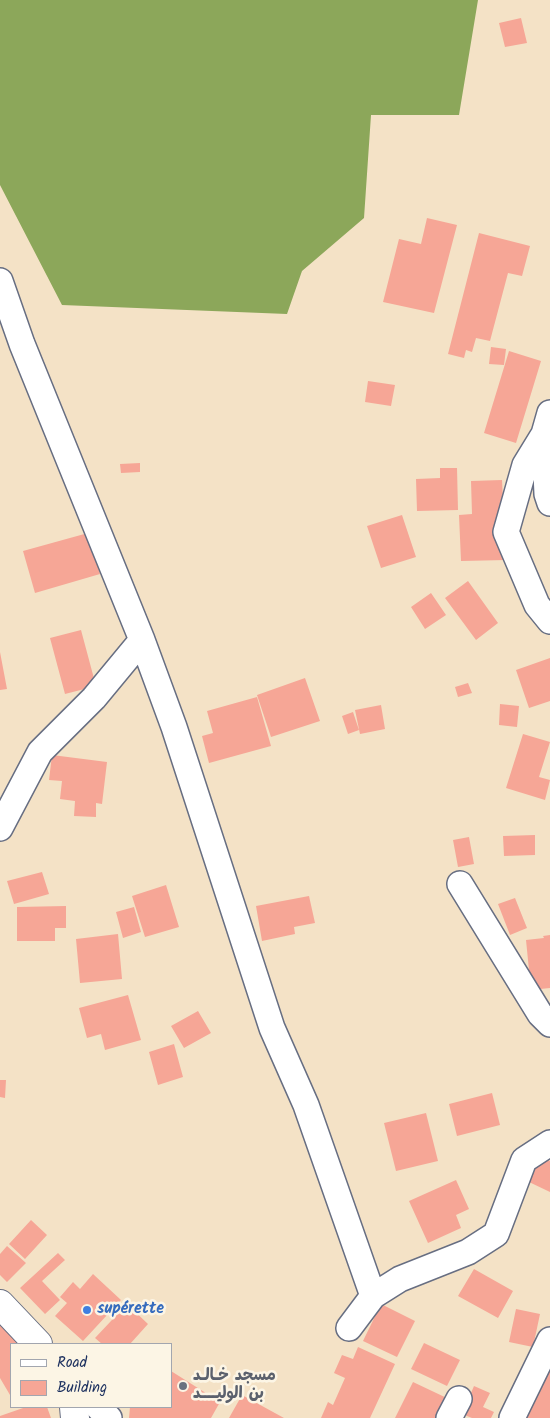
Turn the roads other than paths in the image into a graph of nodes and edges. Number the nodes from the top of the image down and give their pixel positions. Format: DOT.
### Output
graph roads {
  1 [pos="0,280"];
  2 [pos="547,423"];
  3 [pos="550,504"];
  4 [pos="550,621"];
  5 [pos="142,640"];
  6 [pos="0,828"];
  7 [pos="460,884"];
  8 [pos="550,1024"];
  9 [pos="550,1143"];
  10 [pos="373,1296"];
  11 [pos="0,1304"];
  12 [pos="349,1328"];
  13 [pos="550,1340"];
  14 [pos="37,1343"];
  15 [pos="99,1408"];
  16 [pos="109,1418"];
  17 [pos="512,1418"];
  1 -- 5 [label="street"];
  2 -- 3 [label="street"];
  2 -- 4 [label="street"];
  5 -- 6 [label="street"];
  5 -- 10 [label="street"];
  7 -- 8 [label="street"];
  9 -- 10 [label="street"];
  10 -- 12 [label="street"];
  11 -- 14 [label="street"];
  13 -- 17 [label="street"];
  15 -- 16 [label="street"];
}
